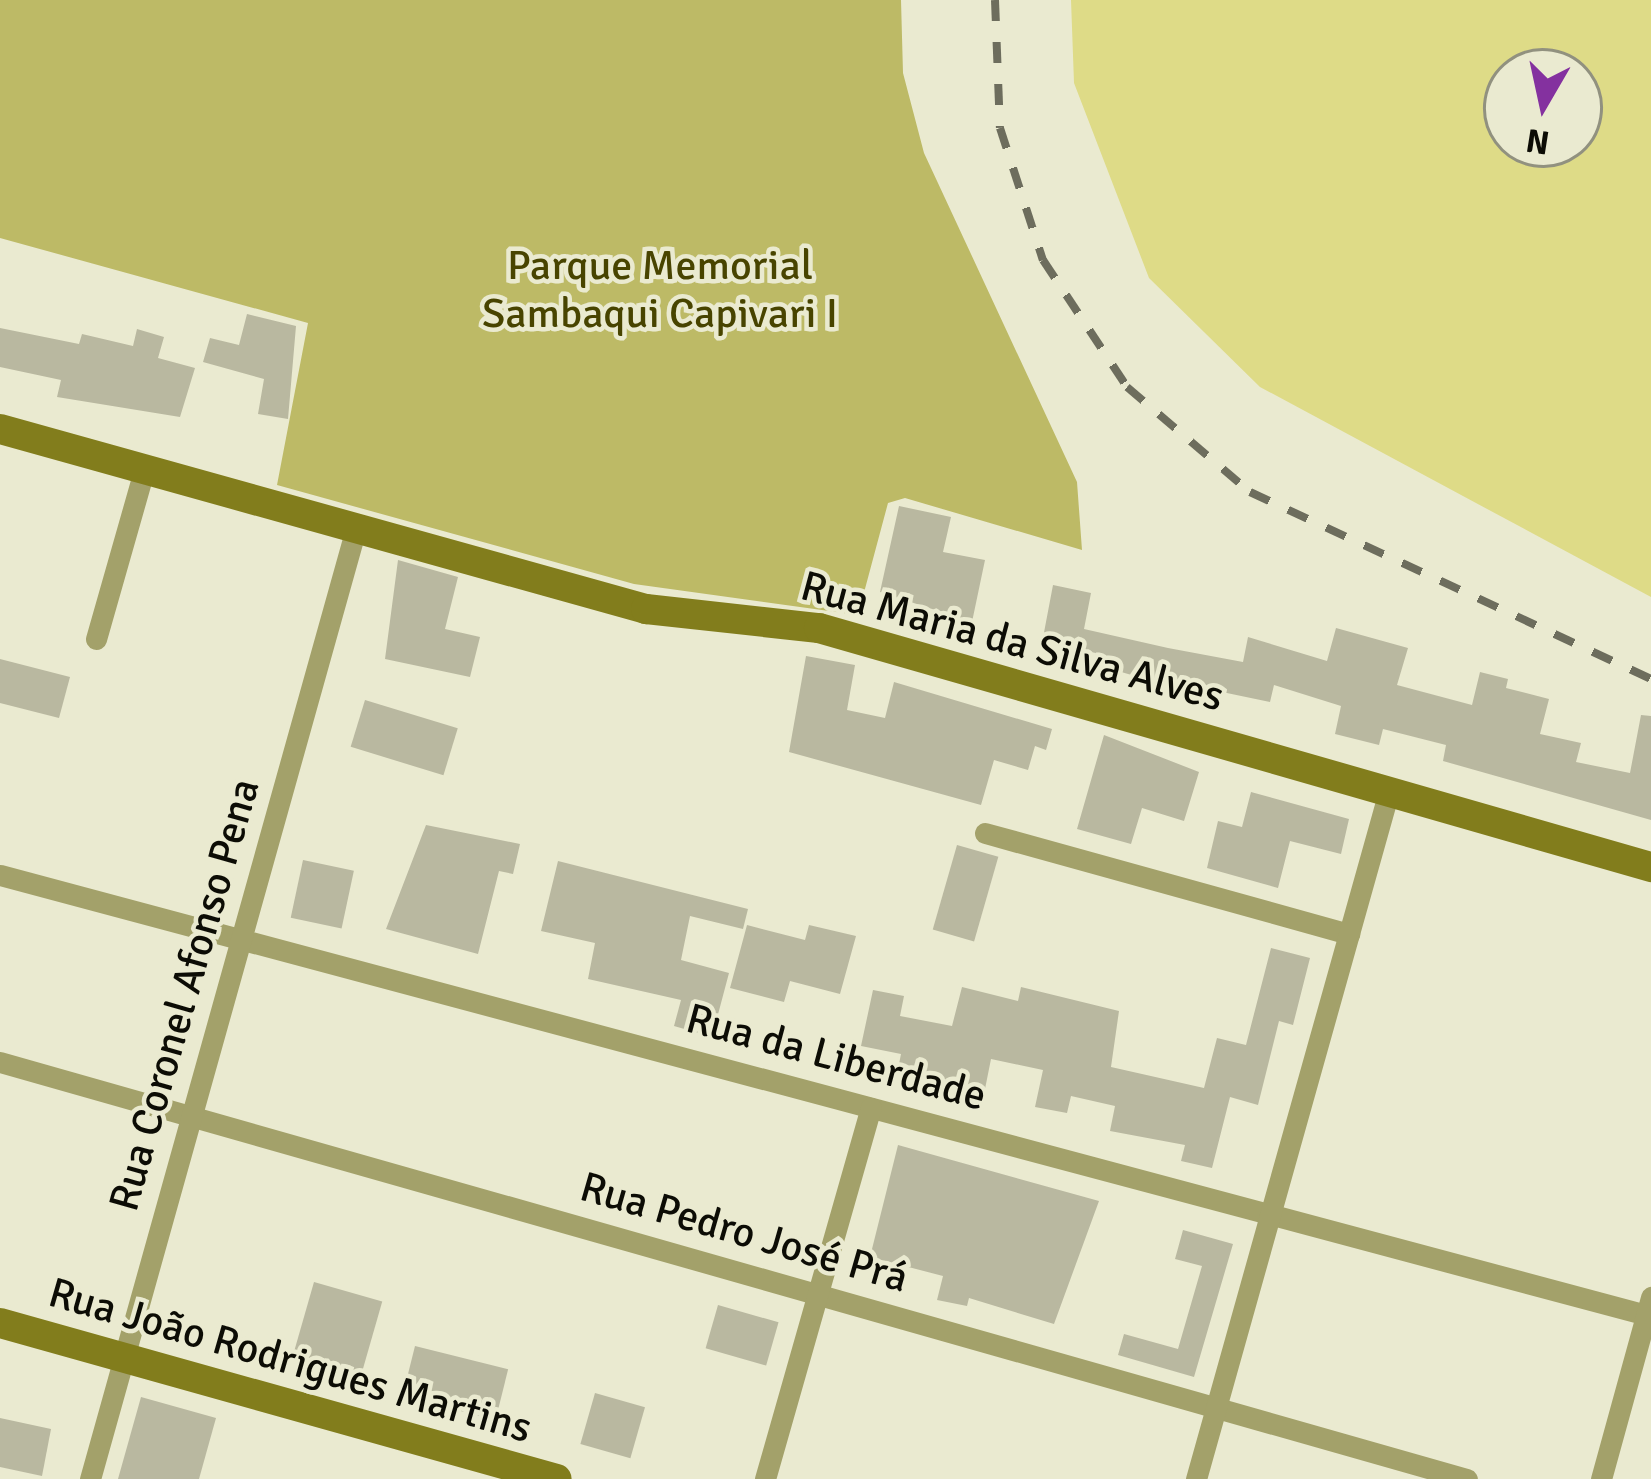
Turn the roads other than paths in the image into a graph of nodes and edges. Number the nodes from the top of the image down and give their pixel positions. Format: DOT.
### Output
graph roads {
  1 [pos="0,429"];
  2 [pos="143,471"];
  3 [pos="355,532"];
  4 [pos="96,639"];
  5 [pos="1389,791"];
  6 [pos="986,833"];
  7 [pos="1651,866"];
  8 [pos="0,875"];
  9 [pos="1349,934"];
  10 [pos="242,940"];
  11 [pos="0,1062"];
  12 [pos="871,1108"];
  13 [pos="192,1116"];
  14 [pos="1270,1215"];
  15 [pos="818,1294"];
  16 [pos="1649,1309"];
  17 [pos="0,1323"];
  18 [pos="124,1358"];
  19 [pos="1216,1408"];
  20 [pos="90,1479"];
  21 [pos="557,1479"];
  22 [pos="765,1479"];
  23 [pos="1196,1479"];
  24 [pos="1467,1479"];
  25 [pos="1601,1479"];
  1 -- 2 [label="street, Rua Maria da Silva Alves"];
  2 -- 3 [label="street, Rua Maria da Silva Alves"];
  2 -- 4 [label="street"];
  3 -- 5 [label="street, Rua Maria da Silva Alves"];
  3 -- 10 [label="street, Rua Coronel Afonso Pena"];
  5 -- 7 [label="street, Rua Maria da Silva Alves"];
  5 -- 9 [label="street"];
  6 -- 9 [label="street"];
  8 -- 10 [label="street, Rua da Liberdade"];
  9 -- 14 [label="street"];
  10 -- 12 [label="street, Rua da Liberdade"];
  10 -- 13 [label="street, Rua Coronel Afonso Pena"];
  11 -- 13 [label="street, Rua Pedro José Prá"];
  12 -- 14 [label="street, Rua da Liberdade"];
  12 -- 15 [label="street"];
  13 -- 15 [label="street, Rua Pedro José Prá"];
  13 -- 18 [label="street, Rua Coronel Afonso Pena"];
  14 -- 16 [label="street, Rua da Liberdade"];
  14 -- 19 [label="street"];
  15 -- 19 [label="street, Rua Pedro José Prá"];
  15 -- 22 [label="street"];
  16 -- 25 [label="street"];
  17 -- 18 [label="street, Rua João Rodrigues Martins"];
  18 -- 20 [label="street, Rua Coronel Afonso Pena"];
  18 -- 21 [label="street, Rua João Rodrigues Martins"];
  19 -- 23 [label="street"];
  19 -- 24 [label="street, Rua Pedro José Prá"];
}
